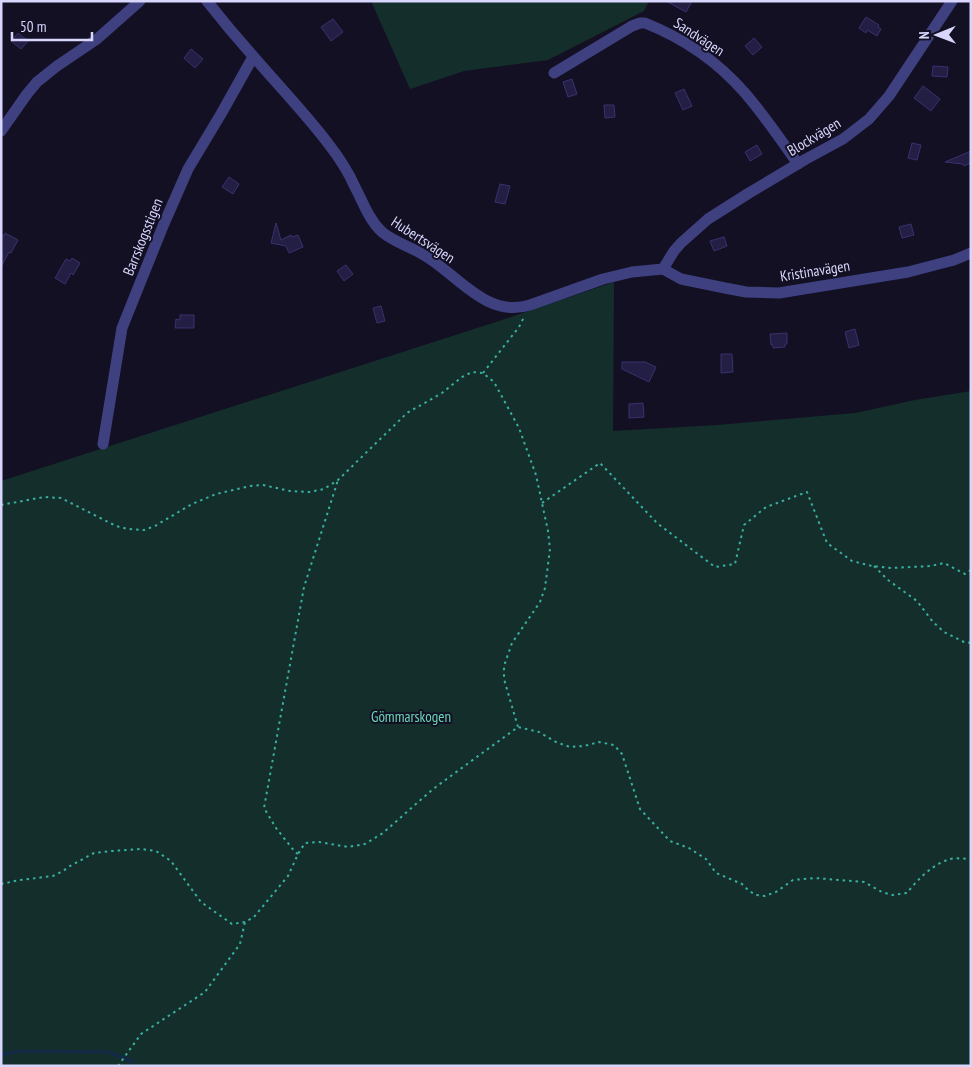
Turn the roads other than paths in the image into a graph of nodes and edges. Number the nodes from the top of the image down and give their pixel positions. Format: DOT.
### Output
graph roads {
  1 [pos="140,1"];
  2 [pos="206,1"];
  3 [pos="952,1"];
  4 [pos="253,57"];
  5 [pos="554,73"];
  6 [pos="1,131"];
  7 [pos="798,164"];
  8 [pos="971,253"];
  9 [pos="663,269"];
  10 [pos="103,444"];
  1 -- 6 [label="street"];
  2 -- 4 [label="street, Hubertsvägen"];
  3 -- 7 [label="street, Blockvägen"];
  4 -- 9 [label="street, Hubertsvägen"];
  4 -- 10 [label="street, Barrskogsstigen"];
  5 -- 7 [label="street, Sandvägen"];
  7 -- 9 [label="street, Blockvägen"];
  8 -- 9 [label="street, Kristinavägen"];
}
